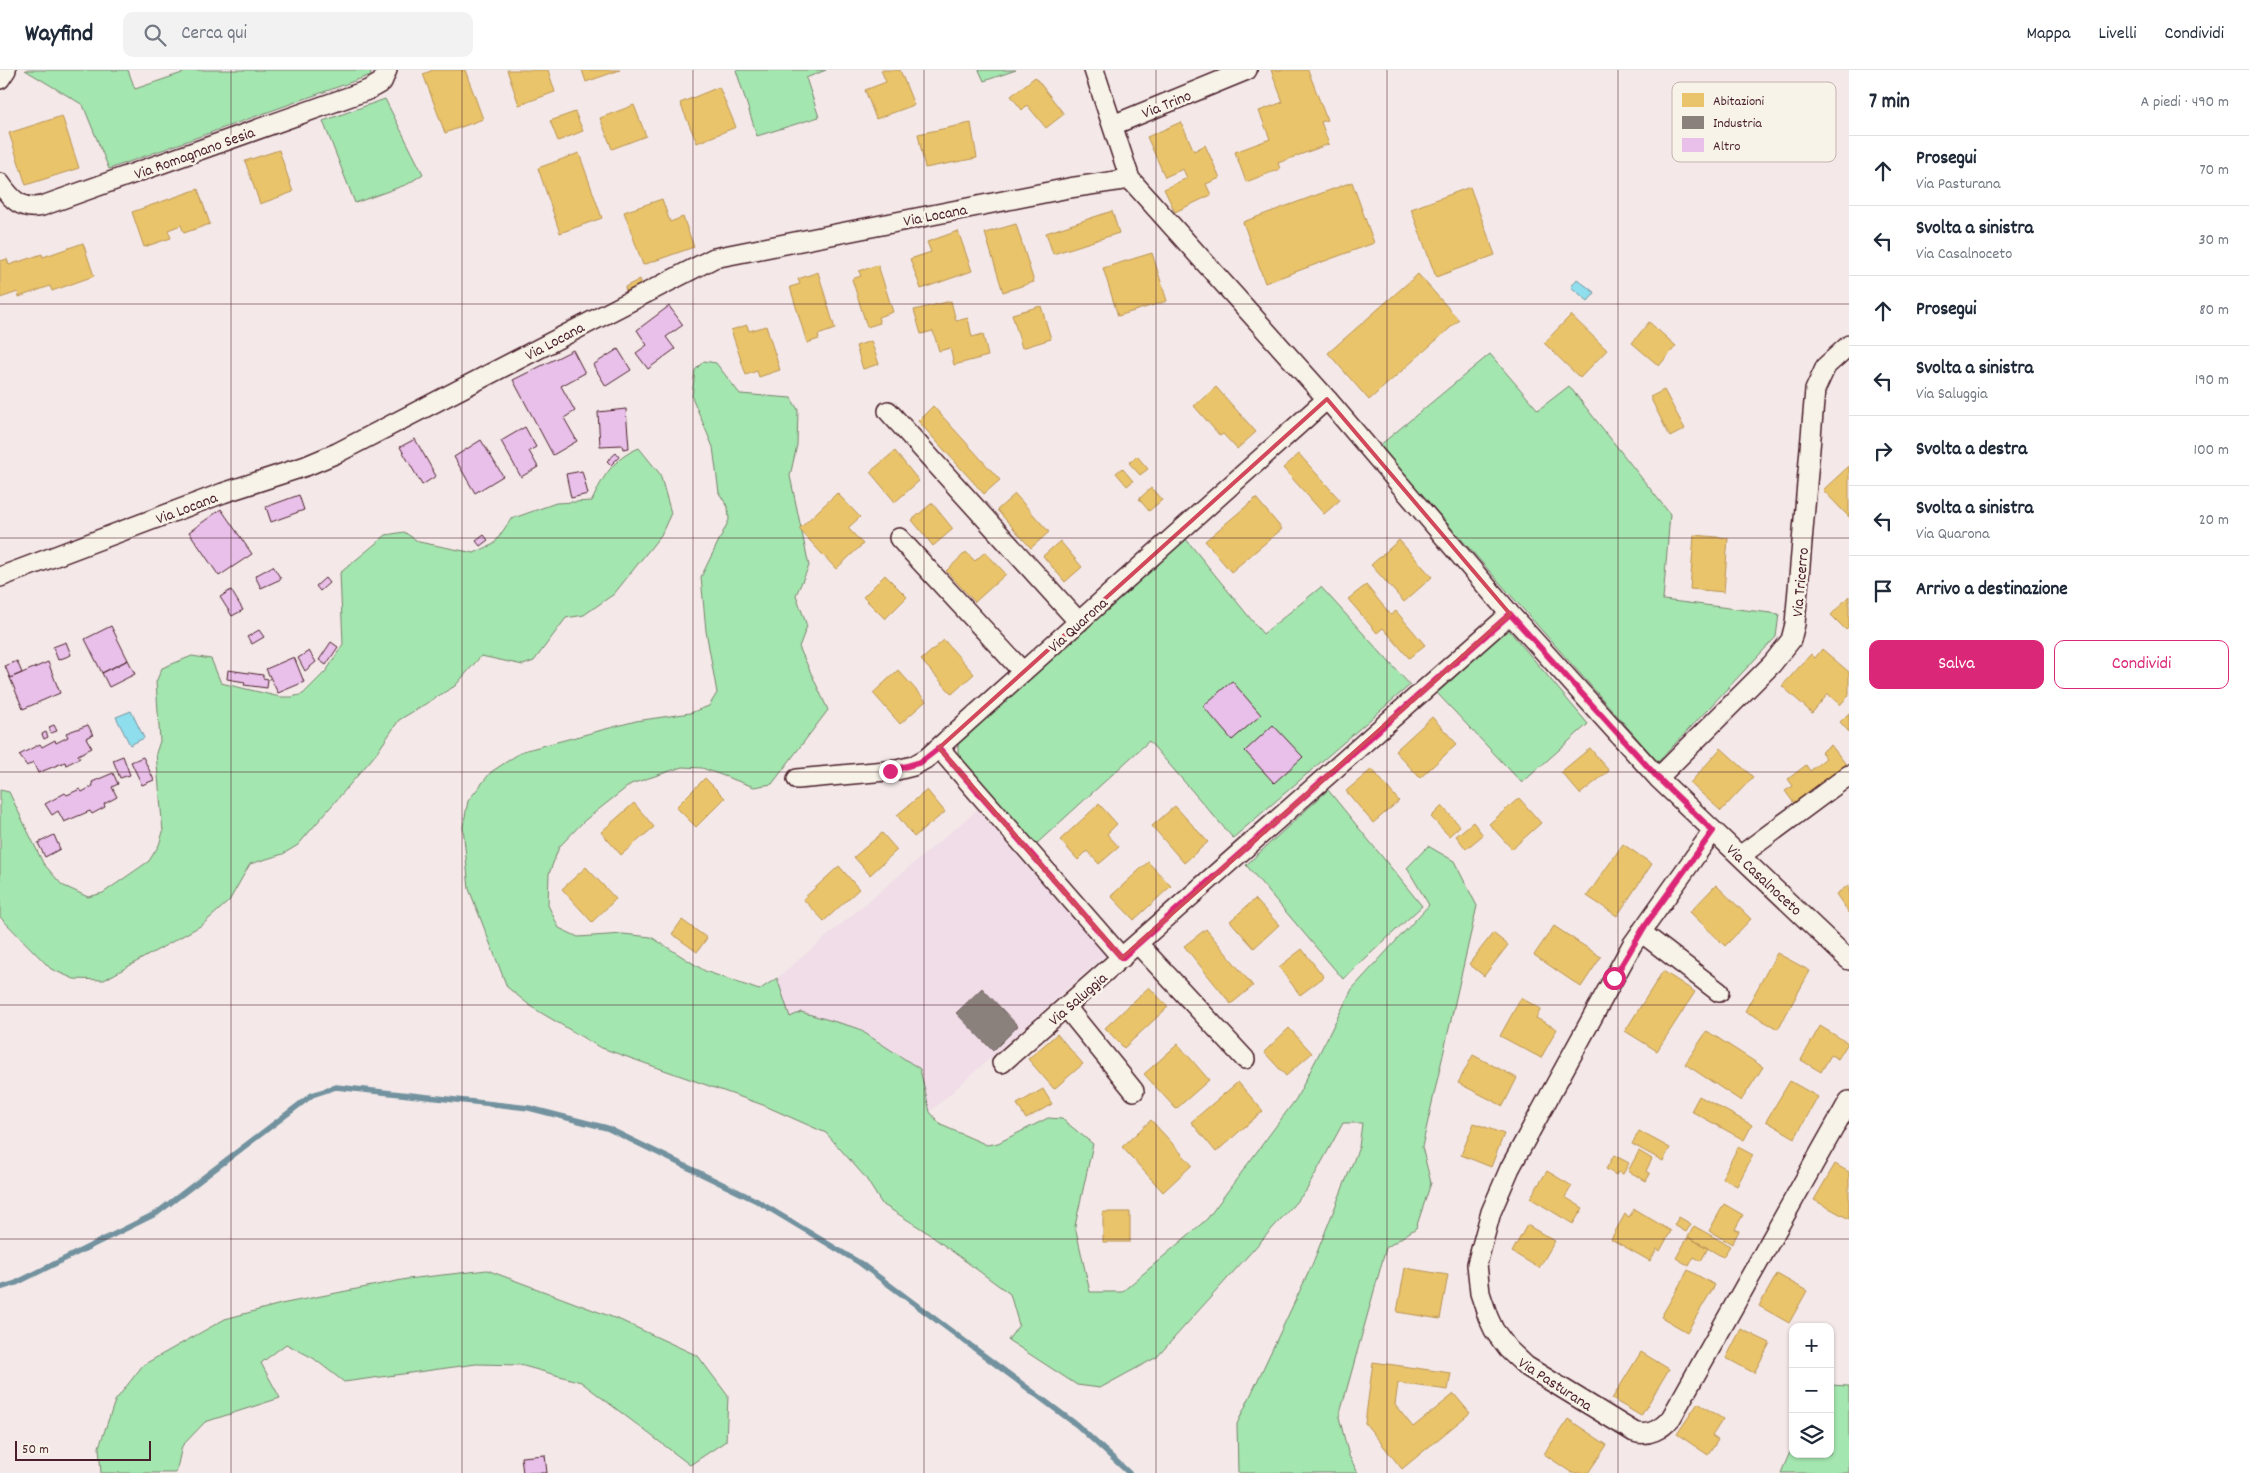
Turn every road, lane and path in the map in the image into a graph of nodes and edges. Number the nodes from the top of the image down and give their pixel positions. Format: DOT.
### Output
graph roads {
  1 [pos="6,70"];
  2 [pos="387,70"];
  3 [pos="1094,70"];
  4 [pos="1247,70"];
  5 [pos="0,79"];
  6 [pos="1113,125"];
  7 [pos="1130,179"];
  8 [pos="0,183"];
  9 [pos="1849,345"];
  10 [pos="1327,399"];
  11 [pos="888,412"];
  12 [pos="899,538"];
  13 [pos="0,577"];
  14 [pos="1510,614"];
  15 [pos="1079,622"];
  16 [pos="1023,672"];
  17 [pos="939,748"];
  18 [pos="1849,775"];
  19 [pos="1658,778"];
  20 [pos="796,779"];
  21 [pos="1713,831"];
  22 [pos="1740,856"];
  23 [pos="1641,932"];
  24 [pos="1138,944"];
  25 [pos="1122,958"];
  26 [pos="1849,960"];
  27 [pos="1719,992"];
  28 [pos="1066,1007"];
  29 [pos="1246,1059"];
  30 [pos="1002,1063"];
  31 [pos="1134,1090"];
  32 [pos="1849,1101"];
  1 -- 5 [label="street"];
  2 -- 8 [label="street, Via Romagnano Sesia"];
  3 -- 6 [label="street"];
  4 -- 6 [label="street, Via Trino"];
  6 -- 7 [label="street"];
  7 -- 10 [label="street, Via Casalnoceto"];
  7 -- 13 [label="street, Via Locana"];
  9 -- 19 [label="street, Via Tricerro"];
  10 -- 14 [label="street, Via Casalnoceto"];
  10 -- 15 [label="street, Via Quarona"];
  11 -- 15 [label="street"];
  12 -- 16 [label="street"];
  14 -- 19 [label="street, Via Casalnoceto"];
  14 -- 24 [label="street, Via Saluggia"];
  15 -- 16 [label="street, Via Quarona"];
  16 -- 17 [label="street, Via Quarona"];
  17 -- 20 [label="street, Via Quarona"];
  17 -- 25 [label="street"];
  18 -- 22 [label="street"];
  19 -- 21 [label="street, Via Casalnoceto"];
  21 -- 22 [label="street, Via Casalnoceto"];
  21 -- 23 [label="street, Via Pasturana"];
  22 -- 26 [label="street, Via Casalnoceto"];
  23 -- 27 [label="street"];
  23 -- 32 [label="street, Via Pasturana"];
  24 -- 25 [label="street, Via Saluggia"];
  24 -- 29 [label="street"];
  25 -- 28 [label="street, Via Saluggia"];
  28 -- 30 [label="street, Via Saluggia"];
  28 -- 31 [label="street"];
}
